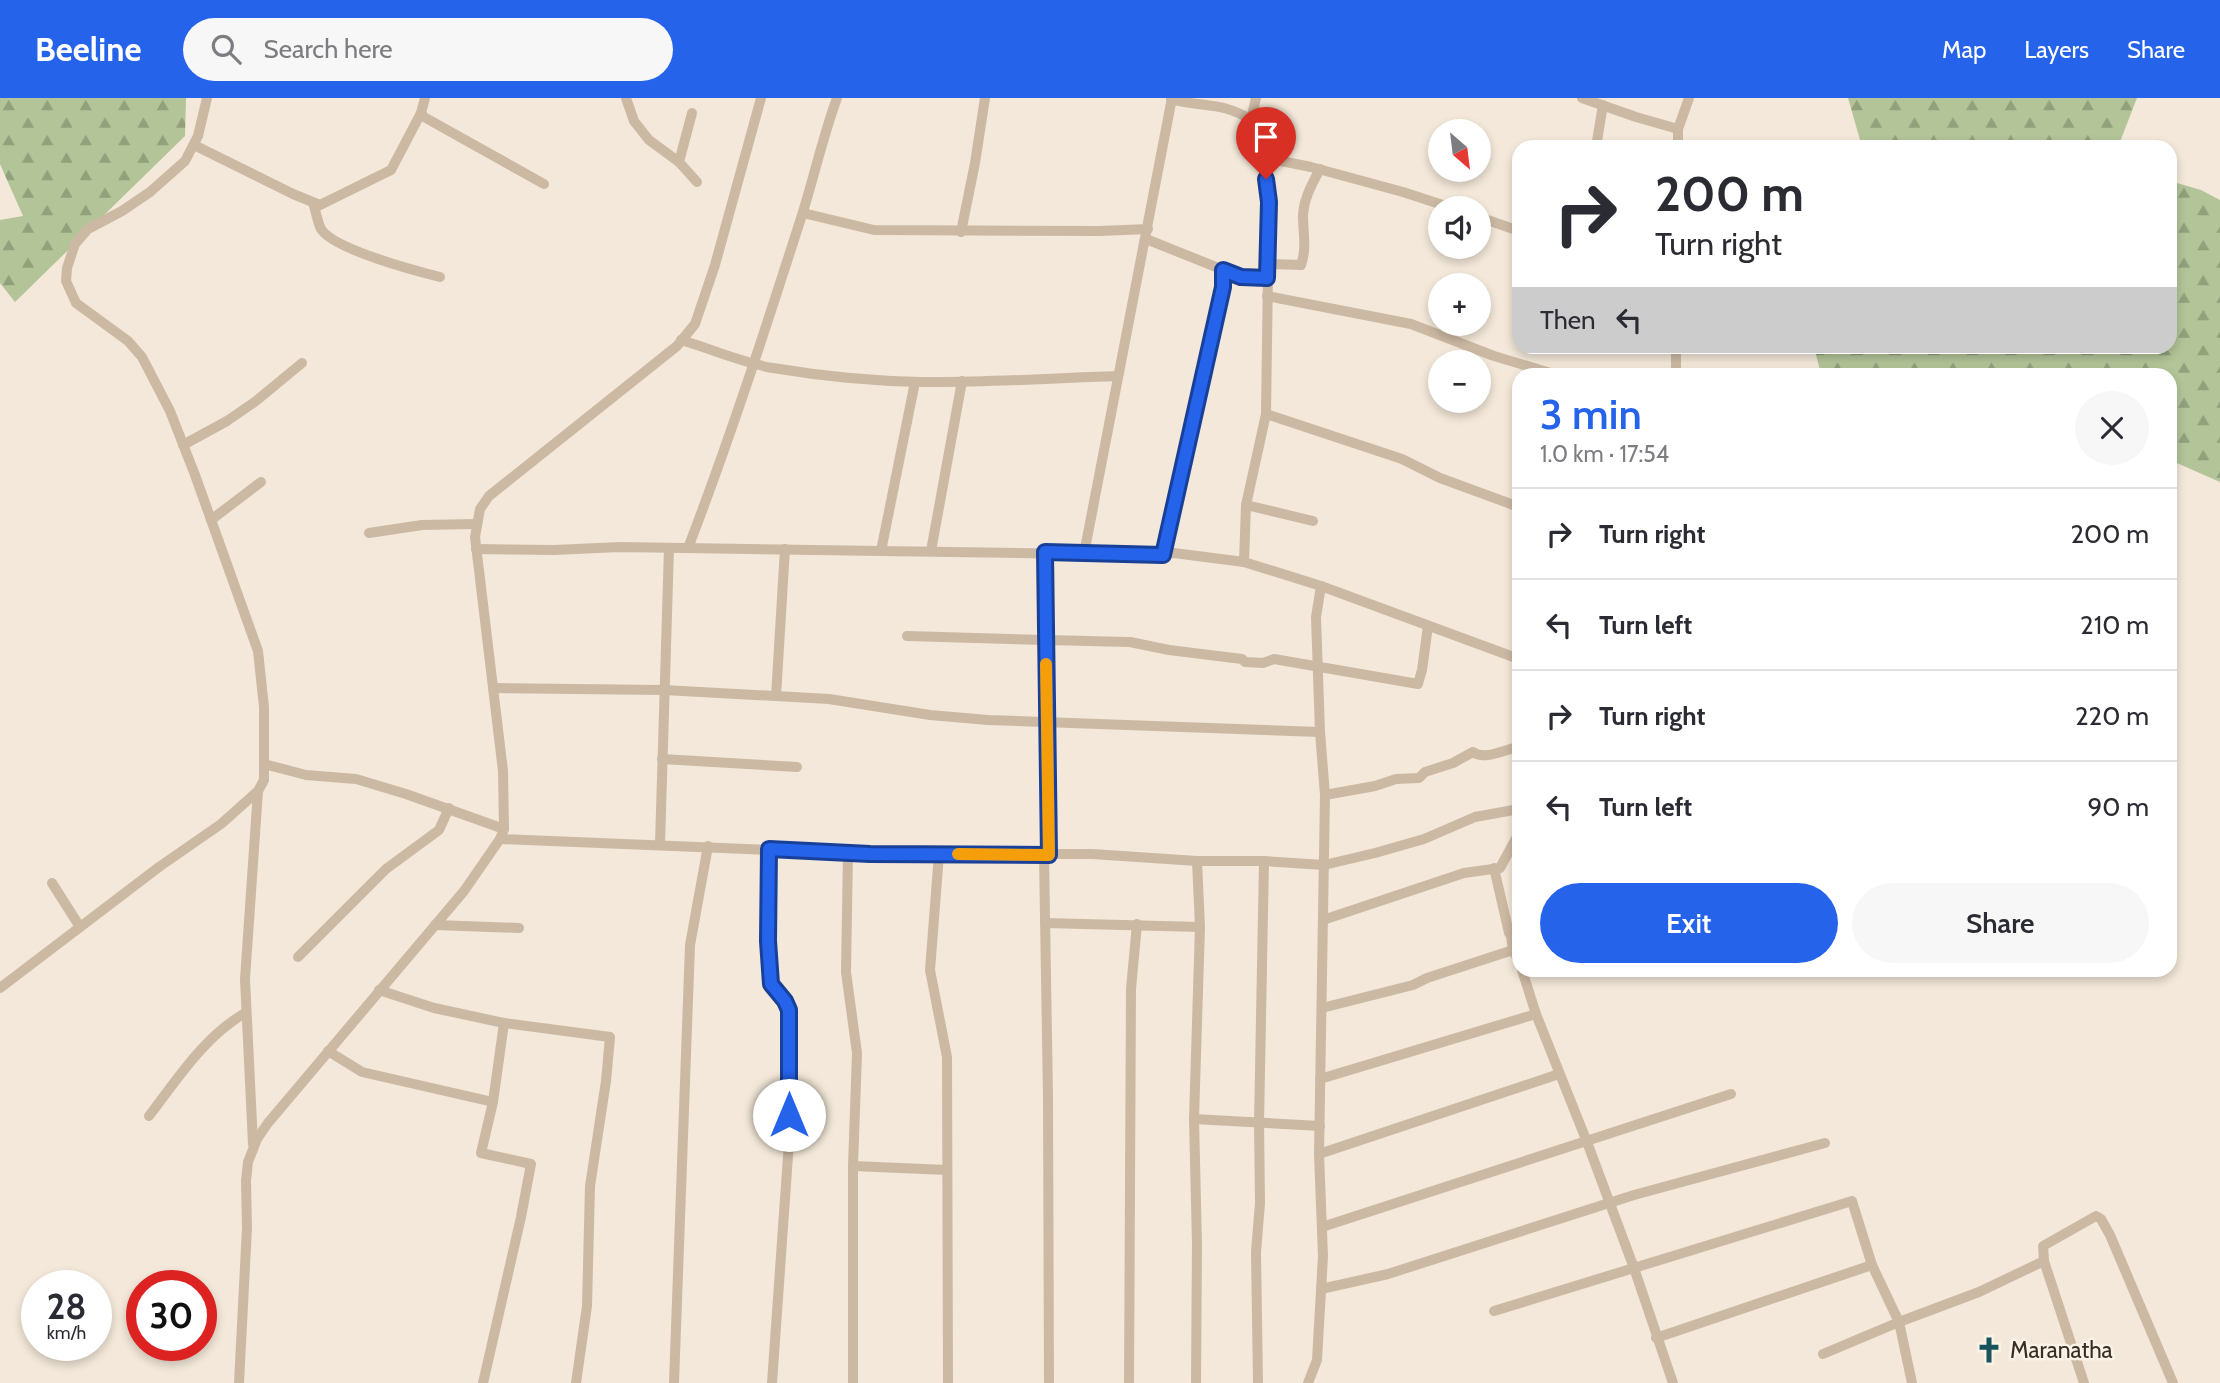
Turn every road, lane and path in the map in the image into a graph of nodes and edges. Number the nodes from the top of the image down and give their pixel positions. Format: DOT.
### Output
graph roads {
  1 [pos="207,98"];
  2 [pos="425,98"];
  3 [pos="626,98"];
  4 [pos="761,98"];
  5 [pos="837,98"];
  6 [pos="985,98"];
  7 [pos="1256,98"];
  8 [pos="1582,98"];
  9 [pos="1689,98"];
  10 [pos="1172,99"];
  11 [pos="1603,105"];
  12 [pos="421,113"];
  13 [pos="692,113"];
  14 [pos="1251,120"];
  15 [pos="1678,130"];
  16 [pos="1597,140"];
  17 [pos="1678,140"];
  18 [pos="194,145"];
  19 [pos="1264,155"];
  20 [pos="679,162"];
  21 [pos="1320,169"];
  22 [pos="697,182"];
  23 [pos="544,184"];
  24 [pos="1428,200"];
  25 [pos="313,203"];
  26 [pos="803,213"];
  27 [pos="1491,222"];
  28 [pos="1512,229"];
  29 [pos="961,232"];
  30 [pos="1147,234"];
  31 [pos="1267,264"];
  32 [pos="1223,270"];
  33 [pos="440,277"];
  34 [pos="1267,278"];
  35 [pos="1267,296"];
  36 [pos="681,340"];
  37 [pos="302,363"];
  38 [pos="753,364"];
  39 [pos="1534,368"];
  40 [pos="1118,376"];
  41 [pos="962,381"];
  42 [pos="915,382"];
  43 [pos="1266,414"];
  44 [pos="183,445"];
  45 [pos="261,482"];
  46 [pos="1512,504"];
  47 [pos="1246,505"];
  48 [pos="211,520"];
  49 [pos="1313,521"];
  50 [pos="476,524"];
  51 [pos="369,533"];
  52 [pos="669,548"];
  53 [pos="688,548"];
  54 [pos="476,549"];
  55 [pos="785,549"];
  56 [pos="881,551"];
  57 [pos="931,551"];
  58 [pos="1045,552"];
  59 [pos="1084,554"];
  60 [pos="1163,555"];
  61 [pos="1244,562"];
  62 [pos="1321,586"];
  63 [pos="1428,626"];
  64 [pos="906,636"];
  65 [pos="1045,640"];
  66 [pos="1512,656"];
  67 [pos="1318,666"];
  68 [pos="493,688"];
  69 [pos="664,690"];
  70 [pos="776,696"];
  71 [pos="1047,722"];
  72 [pos="1320,732"];
  73 [pos="1512,749"];
  74 [pos="662,759"];
  75 [pos="264,764"];
  76 [pos="797,767"];
  77 [pos="258,791"];
  78 [pos="1325,795"];
  79 [pos="449,808"];
  80 [pos="1512,810"];
  81 [pos="502,834"];
  82 [pos="660,844"];
  83 [pos="708,846"];
  84 [pos="769,849"];
  85 [pos="1512,849"];
  86 [pos="849,852"];
  87 [pos="939,854"];
  88 [pos="1046,855"];
  89 [pos="1197,861"];
  90 [pos="1264,861"];
  91 [pos="1324,865"];
  92 [pos="1494,868"];
  93 [pos="52,883"];
  94 [pos="1323,920"];
  95 [pos="1045,923"];
  96 [pos="1137,924"];
  97 [pos="435,925"];
  98 [pos="80,927"];
  99 [pos="1200,927"];
  100 [pos="519,928"];
  101 [pos="1512,943"];
  102 [pos="1512,950"];
  103 [pos="298,957"];
  104 [pos="1524,977"];
  105 [pos="0,988"];
  106 [pos="379,990"];
  107 [pos="1322,1008"];
  108 [pos="246,1013"];
  109 [pos="1535,1014"];
  110 [pos="504,1023"];
  111 [pos="328,1051"];
  112 [pos="1559,1074"];
  113 [pos="1321,1079"];
  114 [pos="1731,1094"];
  115 [pos="493,1102"];
  116 [pos="149,1116"];
  117 [pos="1194,1119"];
  118 [pos="1259,1123"];
  119 [pos="1320,1126"];
  120 [pos="1587,1142"];
  121 [pos="1825,1143"];
  122 [pos="254,1147"];
  123 [pos="1319,1154"];
  124 [pos="853,1166"];
  125 [pos="947,1170"];
  126 [pos="1609,1203"];
  127 [pos="1322,1227"];
  128 [pos="2044,1261"];
  129 [pos="1872,1265"];
  130 [pos="1634,1268"];
  131 [pos="1321,1289"];
  132 [pos="1494,1311"];
  133 [pos="1899,1322"];
  134 [pos="1656,1338"];
  135 [pos="1823,1354"];
  136 [pos="239,1383"];
  137 [pos="483,1383"];
  138 [pos="576,1383"];
  139 [pos="674,1383"];
  140 [pos="772,1383"];
  141 [pos="853,1383"];
  142 [pos="948,1383"];
  143 [pos="1049,1383"];
  144 [pos="1129,1383"];
  145 [pos="1196,1383"];
  146 [pos="1258,1383"];
  147 [pos="1308,1383"];
  148 [pos="1673,1383"];
  149 [pos="1912,1383"];
  150 [pos="2084,1383"];
  151 [pos="2173,1383"];
  1 -- 18 [label="street"];
  2 -- 12 [label="street"];
  3 -- 20 [label="street"];
  4 -- 36 [label="street"];
  5 -- 26 [label="street"];
  6 -- 29 [label="street"];
  7 -- 14 [label="street"];
  8 -- 11 [label="street"];
  9 -- 15 [label="street"];
  10 -- 14 [label="street"];
  10 -- 30 [label="street"];
  11 -- 15 [label="street"];
  11 -- 16 [label="street"];
  12 -- 23 [label="street"];
  12 -- 25 [label="street"];
  13 -- 20 [label="street"];
  14 -- 19 [label="street"];
  15 -- 17 [label="street"];
  18 -- 25 [label="street"];
  18 -- 44 [label="street"];
  19 -- 21 [label="street"];
  19 -- 31 [label="street"];
  20 -- 22 [label="street"];
  21 -- 24 [label="street"];
  21 -- 31 [label="street"];
  25 -- 33 [label="street"];
  26 -- 29 [label="street"];
  26 -- 38 [label="street"];
  27 -- 28 [label="street"];
  29 -- 30 [label="street"];
  30 -- 32 [label="street"];
  30 -- 40 [label="street"];
  31 -- 34 [label="street"];
  32 -- 34 [label="street"];
  32 -- 60 [label="street"];
  34 -- 35 [label="street"];
  35 -- 39 [label="street"];
  35 -- 43 [label="street"];
  36 -- 38 [label="street"];
  36 -- 50 [label="street"];
  37 -- 44 [label="street"];
  38 -- 42 [label="street"];
  38 -- 53 [label="street"];
  40 -- 41 [label="street"];
  40 -- 59 [label="street"];
  41 -- 42 [label="street"];
  41 -- 57 [label="street"];
  42 -- 56 [label="street"];
  43 -- 46 [label="street"];
  43 -- 47 [label="street"];
  44 -- 48 [label="street"];
  45 -- 48 [label="street"];
  47 -- 49 [label="street"];
  47 -- 61 [label="street"];
  48 -- 75 [label="street"];
  50 -- 51 [label="street"];
  50 -- 54 [label="street"];
  52 -- 53 [label="street"];
  52 -- 54 [label="street"];
  52 -- 69 [label="street"];
  53 -- 55 [label="street"];
  54 -- 68 [label="street"];
  55 -- 56 [label="street"];
  55 -- 70 [label="street"];
  56 -- 57 [label="street"];
  57 -- 58 [label="street"];
  58 -- 59 [label="street"];
  58 -- 65 [label="street"];
  59 -- 60 [label="street"];
  60 -- 61 [label="street"];
  61 -- 62 [label="street"];
  62 -- 63 [label="street"];
  62 -- 67 [label="street"];
  63 -- 66 [label="street"];
  63 -- 67 [label="street"];
  64 -- 65 [label="street"];
  65 -- 67 [label="street"];
  65 -- 71 [label="street"];
  67 -- 72 [label="street"];
  68 -- 69 [label="street"];
  68 -- 81 [label="street"];
  69 -- 70 [label="street"];
  69 -- 74 [label="street"];
  70 -- 71 [label="street"];
  71 -- 72 [label="street"];
  71 -- 88 [label="street"];
  72 -- 78 [label="street"];
  73 -- 78 [label="street"];
  74 -- 76 [label="street"];
  74 -- 82 [label="street"];
  75 -- 77 [label="street"];
  75 -- 79 [label="street"];
  77 -- 98 [label="street"];
  77 -- 108 [label="street"];
  78 -- 91 [label="street"];
  79 -- 81 [label="street"];
  79 -- 103 [label="street"];
  80 -- 91 [label="street"];
  81 -- 82 [label="street"];
  81 -- 97 [label="street"];
  82 -- 83 [label="street"];
  83 -- 84 [label="street"];
  83 -- 139 [label="street"];
  84 -- 86 [label="street"];
  84 -- 140 [label="street"];
  85 -- 92 [label="street"];
  86 -- 87 [label="street"];
  86 -- 124 [label="street"];
  87 -- 88 [label="street"];
  87 -- 125 [label="street"];
  88 -- 89 [label="street"];
  88 -- 95 [label="street"];
  89 -- 90 [label="street"];
  89 -- 99 [label="street"];
  90 -- 91 [label="street"];
  90 -- 118 [label="street"];
  91 -- 94 [label="street"];
  92 -- 94 [label="street"];
  92 -- 101 [label="street"];
  93 -- 98 [label="street"];
  94 -- 107 [label="street"];
  95 -- 96 [label="street"];
  95 -- 143 [label="street"];
  96 -- 99 [label="street"];
  96 -- 144 [label="street"];
  97 -- 100 [label="street"];
  97 -- 106 [label="street"];
  98 -- 105 [label="street"];
  99 -- 117 [label="street"];
  102 -- 107 [label="street"];
  104 -- 109 [label="street"];
  106 -- 110 [label="street"];
  106 -- 111 [label="street"];
  107 -- 113 [label="street"];
  108 -- 116 [label="street"];
  108 -- 122 [label="street"];
  109 -- 112 [label="street"];
  109 -- 113 [label="street"];
  110 -- 115 [label="street"];
  110 -- 138 [label="street"];
  111 -- 115 [label="street"];
  111 -- 122 [label="street"];
  112 -- 120 [label="street"];
  112 -- 123 [label="street"];
  113 -- 119 [label="street"];
  114 -- 120 [label="street"];
  115 -- 137 [label="street"];
  117 -- 118 [label="street"];
  117 -- 145 [label="street"];
  118 -- 119 [label="street"];
  118 -- 146 [label="street"];
  119 -- 123 [label="street"];
  120 -- 126 [label="street"];
  120 -- 127 [label="street"];
  121 -- 126 [label="street"];
  122 -- 136 [label="street"];
  123 -- 127 [label="street"];
  124 -- 125 [label="street"];
  124 -- 141 [label="street"];
  125 -- 142 [label="street"];
  126 -- 130 [label="street"];
  126 -- 131 [label="street"];
  127 -- 131 [label="street"];
  128 -- 133 [label="street"];
  128 -- 150 [label="street"];
  128 -- 151 [label="street"];
  129 -- 130 [label="street"];
  129 -- 133 [label="street"];
  129 -- 134 [label="street"];
  130 -- 132 [label="street"];
  130 -- 134 [label="street"];
  131 -- 147 [label="street"];
  133 -- 135 [label="street"];
  133 -- 149 [label="street"];
  134 -- 148 [label="street"];
}
